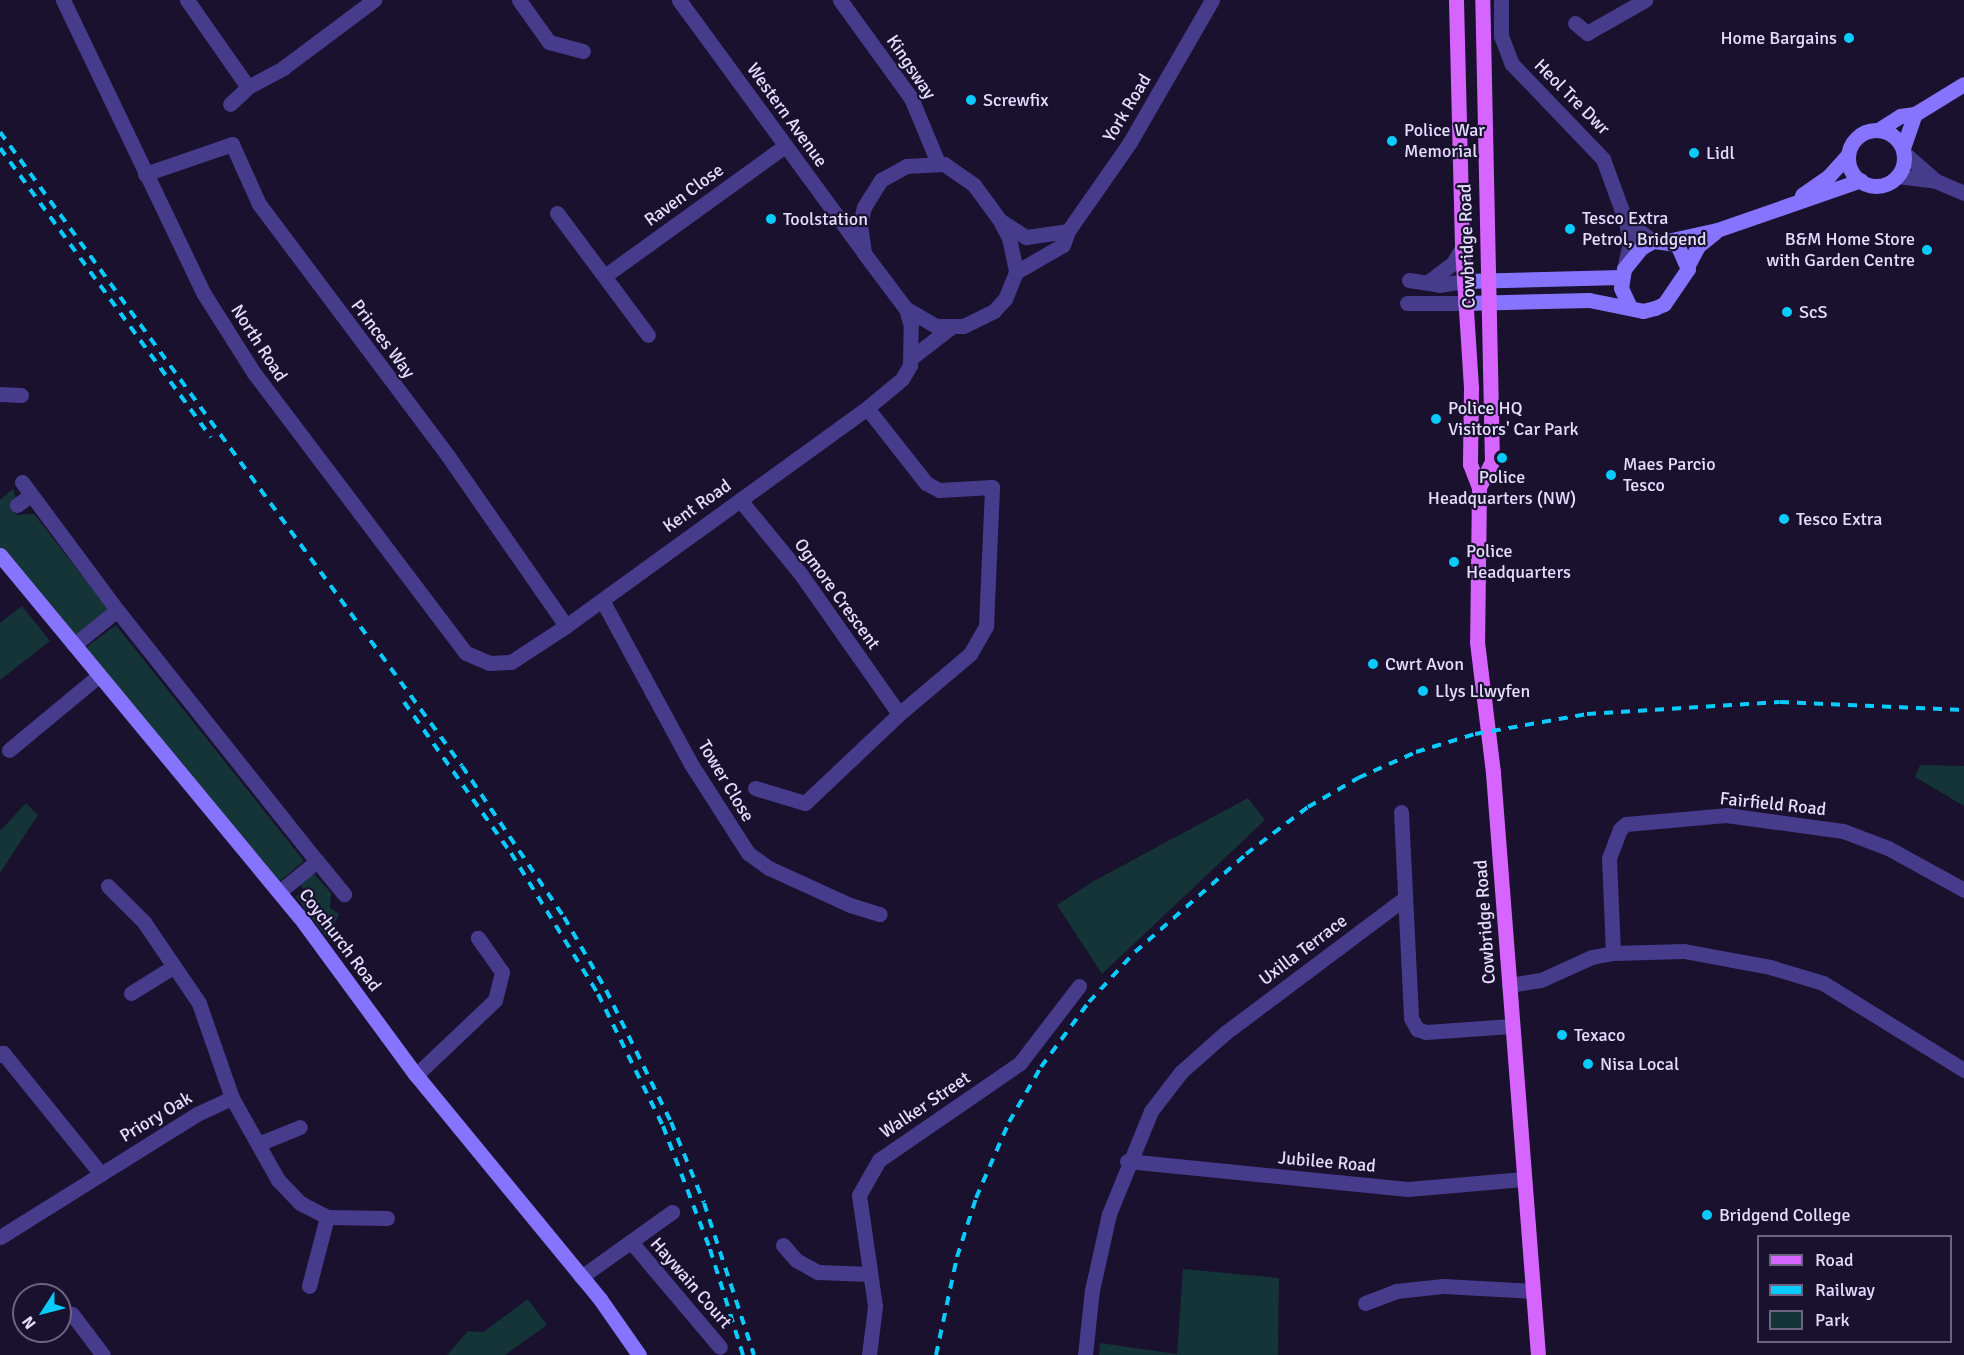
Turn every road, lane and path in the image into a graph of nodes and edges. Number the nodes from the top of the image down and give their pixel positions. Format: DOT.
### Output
graph roads {
  1 [pos="63,0"];
  2 [pos="187,0"];
  3 [pos="374,0"];
  4 [pos="519,0"];
  5 [pos="679,0"];
  6 [pos="840,0"];
  7 [pos="1212,0"];
  8 [pos="1456,0"];
  9 [pos="1482,0"];
  10 [pos="1502,0"];
  11 [pos="1645,0"];
  12 [pos="1575,23"];
  13 [pos="583,51"];
  14 [pos="1964,84"];
  15 [pos="248,87"];
  16 [pos="230,104"];
  17 [pos="1915,114"];
  18 [pos="1878,130"];
  19 [pos="785,146"];
  20 [pos="1904,151"];
  21 [pos="1848,155"];
  22 [pos="938,163"];
  23 [pos="145,174"];
  24 [pos="1897,176"];
  25 [pos="1861,180"];
  26 [pos="1936,181"];
  27 [pos="1964,193"];
  28 [pos="1795,201"];
  29 [pos="557,213"];
  30 [pos="999,219"];
  31 [pos="1626,222"];
  32 [pos="1717,230"];
  33 [pos="1068,231"];
  34 [pos="1660,241"];
  35 [pos="1462,248"];
  36 [pos="864,253"];
  37 [pos="1689,263"];
  38 [pos="1016,272"];
  39 [pos="1623,273"];
  40 [pos="606,275"];
  41 [pos="1409,280"];
  42 [pos="1487,280"];
  43 [pos="1464,281"];
  44 [pos="1428,282"];
  45 [pos="1488,302"];
  46 [pos="1407,303"];
  47 [pos="1465,303"];
  48 [pos="1630,307"];
  49 [pos="906,309"];
  50 [pos="950,328"];
  51 [pos="648,335"];
  52 [pos="911,358"];
  53 [pos="0,395"];
  54 [pos="21,396"];
  55 [pos="867,408"];
  56 [pos="1479,487"];
  57 [pos="740,500"];
  58 [pos="17,505"];
  59 [pos="0,555"];
  60 [pos="602,600"];
  61 [pos="117,609"];
  62 [pos="566,626"];
  63 [pos="74,645"];
  64 [pos="489,663"];
  65 [pos="98,676"];
  66 [pos="899,714"];
  67 [pos="9,750"];
  68 [pos="755,788"];
  69 [pos="1401,812"];
  70 [pos="317,861"];
  71 [pos="108,886"];
  72 [pos="1964,890"];
  73 [pos="279,892"];
  74 [pos="344,894"];
  75 [pos="1405,897"];
  76 [pos="880,914"];
  77 [pos="478,938"];
  78 [pos="1613,952"];
  79 [pos="173,967"];
  80 [pos="1509,985"];
  81 [pos="1079,986"];
  82 [pos="131,993"];
  83 [pos="1511,1026"];
  84 [pos="1,1052"];
  85 [pos="1964,1070"];
  86 [pos="416,1074"];
  87 [pos="232,1098"];
  88 [pos="300,1127"];
  89 [pos="258,1144"];
  90 [pos="1127,1161"];
  91 [pos="101,1174"];
  92 [pos="1524,1179"];
  93 [pos="672,1212"];
  94 [pos="327,1217"];
  95 [pos="387,1218"];
  96 [pos="0,1237"];
  97 [pos="632,1244"];
  98 [pos="783,1245"];
  99 [pos="870,1274"];
  100 [pos="581,1277"];
  101 [pos="309,1286"];
  102 [pos="1533,1291"];
  103 [pos="1365,1303"];
  104 [pos="72,1314"];
  105 [pos="720,1347"];
  106 [pos="103,1355"];
  107 [pos="639,1355"];
  108 [pos="869,1355"];
  109 [pos="1086,1355"];
  110 [pos="1538,1355"];
  1 -- 23 [label="street, North Road"];
  2 -- 15 [label="street"];
  3 -- 15 [label="street"];
  4 -- 13 [label="street"];
  5 -- 19 [label="street, Western Avenue"];
  6 -- 22 [label="street, Kingsway"];
  7 -- 33 [label="street, York Road"];
  8 -- 35 [label="main road, Cowbridge Road"];
  9 -- 42 [label="main road, Cowbridge Road"];
  10 -- 31 [label="street, Heol Tre Dwr"];
  11 -- 12 [label="street"];
  14 -- 17 [label="street"];
  15 -- 16 [label="street"];
  17 -- 18 [label="street"];
  17 -- 20 [label="street"];
  18 -- 20 [label="street"];
  18 -- 21 [label="street"];
  19 -- 36 [label="street, Western Avenue"];
  19 -- 40 [label="street, Raven Close"];
  20 -- 24 [label="street"];
  20 -- 26 [label="street"];
  21 -- 25 [label="street"];
  21 -- 28 [label="street"];
  22 -- 30 [label="street"];
  22 -- 36 [label="street"];
  23 -- 62 [label="street, Princes Way"];
  23 -- 64 [label="street, North Road"];
  24 -- 25 [label="street"];
  24 -- 26 [label="street"];
  25 -- 28 [label="street"];
  26 -- 27 [label="street"];
  28 -- 32 [label="street"];
  29 -- 40 [label="street"];
  30 -- 33 [label="street"];
  30 -- 38 [label="street"];
  31 -- 34 [label="street"];
  31 -- 39 [label="street, Heol Tre Dwr"];
  32 -- 34 [label="street"];
  32 -- 37 [label="street"];
  33 -- 38 [label="street, York Road"];
  34 -- 37 [label="street"];
  34 -- 39 [label="street"];
  35 -- 43 [label="main road, Cowbridge Road"];
  35 -- 44 [label="street"];
  36 -- 49 [label="street"];
  37 -- 48 [label="street"];
  38 -- 50 [label="street"];
  39 -- 42 [label="street"];
  39 -- 48 [label="street"];
  40 -- 51 [label="street"];
  41 -- 44 [label="street"];
  42 -- 43 [label="street"];
  42 -- 45 [label="main road, Cowbridge Road"];
  43 -- 44 [label="street"];
  43 -- 47 [label="main road, Cowbridge Road"];
  45 -- 47 [label="street"];
  45 -- 48 [label="street"];
  45 -- 56 [label="main road, Cowbridge Road"];
  46 -- 47 [label="street"];
  47 -- 56 [label="main road, Cowbridge Road"];
  49 -- 50 [label="street"];
  49 -- 52 [label="street"];
  50 -- 52 [label="street, Kent Road"];
  52 -- 55 [label="street, Kent Road"];
  53 -- 54 [label="street"];
  55 -- 57 [label="street, Kent Road"];
  55 -- 66 [label="street"];
  56 -- 80 [label="main road, Cowbridge Road"];
  57 -- 60 [label="street, Kent Road"];
  57 -- 66 [label="street, Ogmore Crescent"];
  58 -- 61 [label="street"];
  59 -- 63 [label="street, Coychurch Road"];
  60 -- 62 [label="street, Kent Road"];
  60 -- 76 [label="street, Tower Close"];
  61 -- 63 [label="street"];
  61 -- 70 [label="street"];
  62 -- 64 [label="street, Kent Road"];
  63 -- 65 [label="street, Coychurch Road"];
  65 -- 67 [label="street"];
  65 -- 73 [label="street, Coychurch Road"];
  66 -- 68 [label="street"];
  69 -- 75 [label="street"];
  70 -- 73 [label="street"];
  70 -- 74 [label="street"];
  71 -- 79 [label="street"];
  72 -- 78 [label="street, Fairfield Road"];
  73 -- 86 [label="street, Coychurch Road"];
  75 -- 83 [label="street"];
  75 -- 90 [label="street, Uxilla Terrace"];
  77 -- 86 [label="street"];
  78 -- 80 [label="street"];
  78 -- 85 [label="street"];
  79 -- 82 [label="street"];
  79 -- 87 [label="street"];
  80 -- 83 [label="main road, Cowbridge Road"];
  81 -- 99 [label="street, Walker Street"];
  83 -- 92 [label="main road, Cowbridge Road"];
  84 -- 91 [label="street"];
  86 -- 100 [label="street, Coychurch Road"];
  87 -- 89 [label="street"];
  87 -- 91 [label="street, Priory Oak"];
  88 -- 89 [label="street"];
  89 -- 94 [label="street"];
  90 -- 92 [label="street, Jubilee Road"];
  90 -- 109 [label="street, Uxilla Terrace"];
  91 -- 96 [label="street, Priory Oak"];
  92 -- 102 [label="main road, Cowbridge Road"];
  93 -- 97 [label="street, Haywain Court"];
  94 -- 95 [label="street"];
  94 -- 101 [label="street"];
  97 -- 100 [label="street, Haywain Court"];
  97 -- 105 [label="street, Haywain Court"];
  98 -- 99 [label="street"];
  99 -- 108 [label="street, Walker Street"];
  100 -- 107 [label="street, Coychurch Road"];
  102 -- 103 [label="street"];
  102 -- 110 [label="main road, Cowbridge Road"];
  104 -- 106 [label="street"];
}
